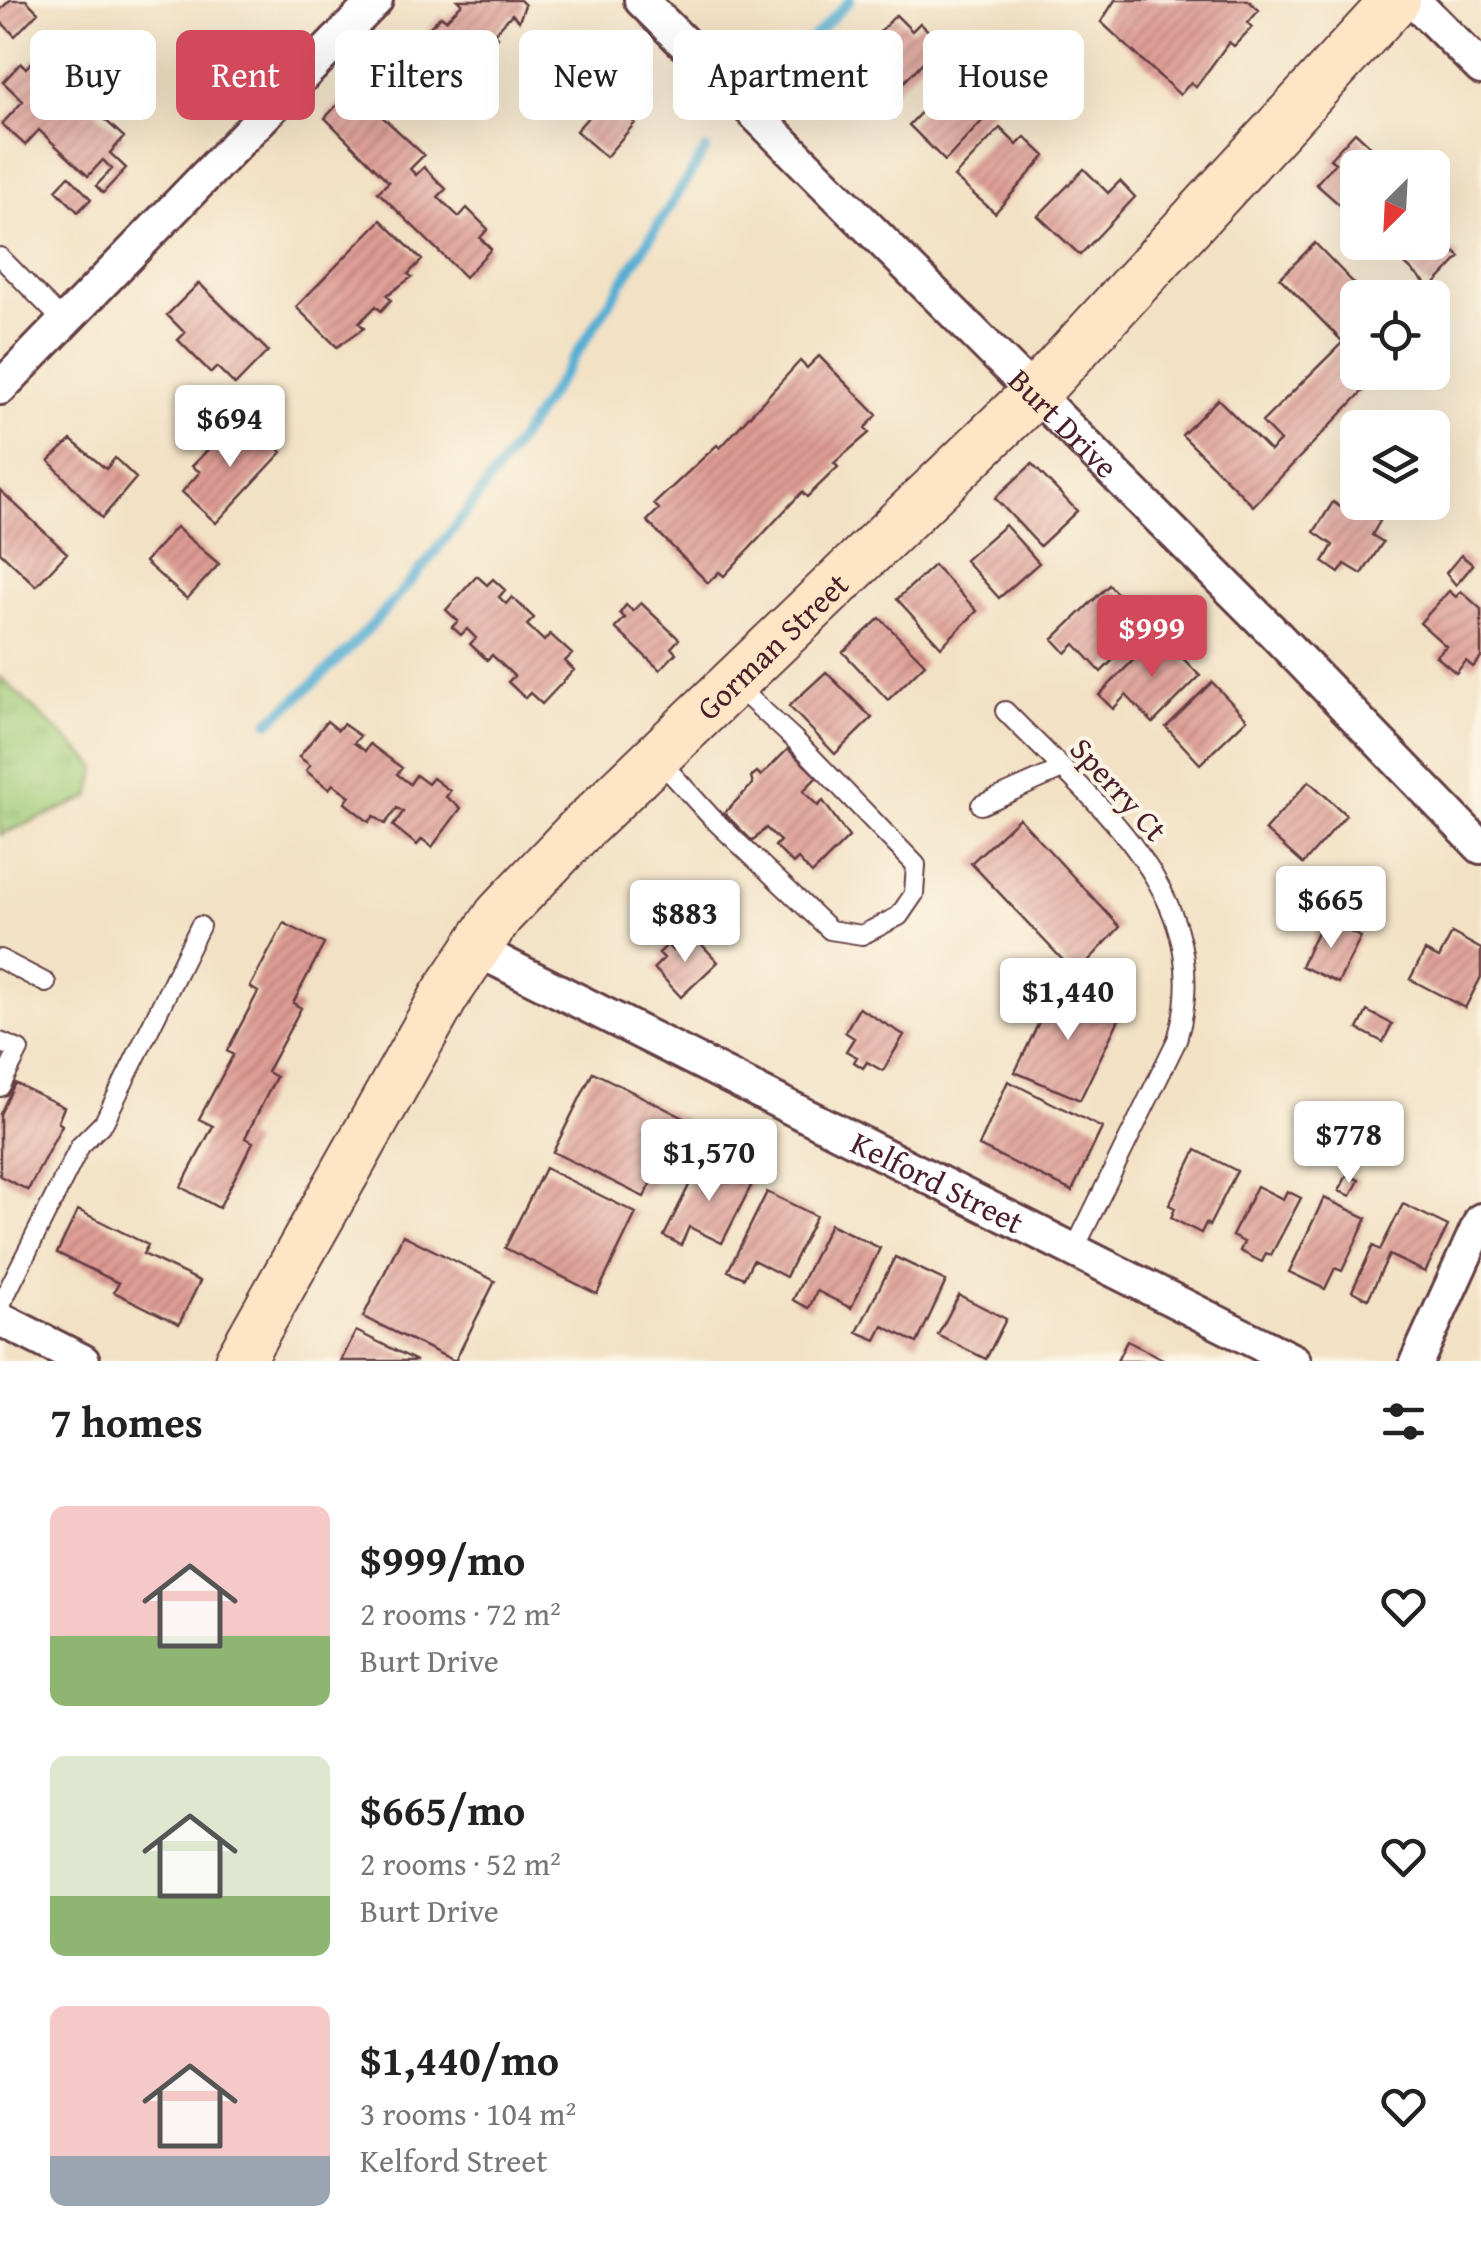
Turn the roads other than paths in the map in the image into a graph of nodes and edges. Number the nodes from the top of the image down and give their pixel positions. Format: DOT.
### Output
graph roads {
  1 [pos="376,0"];
  2 [pos="641,0"];
  3 [pos="1396,0"];
  4 [pos="1413,0"];
  5 [pos="1481,68"];
  6 [pos="0,258"];
  7 [pos="64,322"];
  8 [pos="0,388"];
  9 [pos="1035,393"];
  10 [pos="734,684"];
  11 [pos="1005,710"];
  12 [pos="656,757"];
  13 [pos="1062,770"];
  14 [pos="981,805"];
  15 [pos="1481,848"];
  16 [pos="200,926"];
  17 [pos="474,949"];
  18 [pos="0,959"];
  19 [pos="46,983"];
  20 [pos="0,1042"];
  21 [pos="0,1086"];
  22 [pos="1481,1220"];
  23 [pos="1074,1250"];
  24 [pos="0,1306"];
  25 [pos="0,1319"];
  26 [pos="83,1361"];
  27 [pos="239,1361"];
  28 [pos="1294,1361"];
  29 [pos="1416,1361"];
  1 -- 7 [label="street"];
  2 -- 9 [label="street, Burt Drive"];
  3 -- 9 [label="main road, Gorman Street"];
  4 -- 5 [label="street"];
  6 -- 7 [label="lane"];
  7 -- 8 [label="street"];
  9 -- 10 [label="main road, Gorman Street"];
  9 -- 15 [label="street, Burt Drive"];
  10 -- 12 [label="main road, Gorman Street"];
  10 -- 12 [label="lane"];
  11 -- 13 [label="lane, Sperry Ct"];
  12 -- 17 [label="main road, Gorman Street"];
  13 -- 14 [label="lane"];
  13 -- 23 [label="lane, Sperry Ct"];
  16 -- 24 [label="lane"];
  17 -- 23 [label="street, Kelford Street"];
  17 -- 27 [label="main road, Gorman Street"];
  18 -- 19 [label="lane"];
  20 -- 21 [label="lane"];
  22 -- 29 [label="street"];
  23 -- 28 [label="street, Kelford Street"];
  25 -- 26 [label="street"];
}
